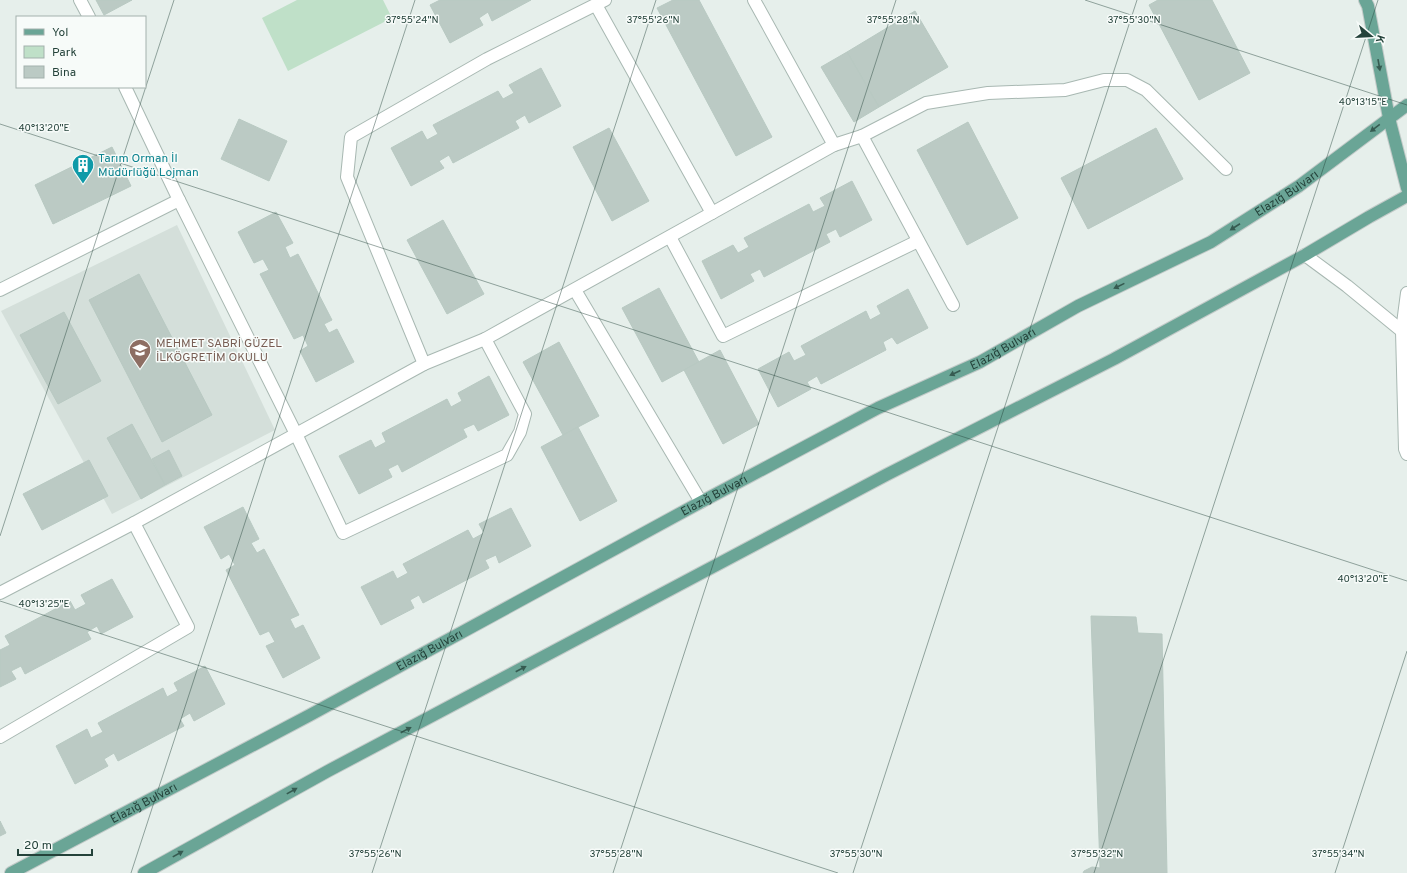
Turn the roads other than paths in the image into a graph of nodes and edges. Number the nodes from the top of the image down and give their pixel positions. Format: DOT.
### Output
graph roads {
  1 [pos="80,0"];
  2 [pos="754,0"];
  3 [pos="1365,0"];
  4 [pos="601,2"];
  5 [pos="88,16"];
  6 [pos="125,88"];
  7 [pos="1407,105"];
  8 [pos="1389,118"];
  9 [pos="862,136"];
  10 [pos="834,145"];
  11 [pos="1226,169"];
  12 [pos="1407,188"];
  13 [pos="1407,196"];
  14 [pos="179,200"];
  15 [pos="712,213"];
  16 [pos="670,237"];
  17 [pos="918,241"];
  18 [pos="1305,255"];
  19 [pos="0,290"];
  20 [pos="576,290"];
  21 [pos="1407,293"];
  22 [pos="953,305"];
  23 [pos="1402,331"];
  24 [pos="485,340"];
  25 [pos="424,364"];
  26 [pos="296,434"];
  27 [pos="1407,454"];
  28 [pos="701,502"];
  29 [pos="134,523"];
  30 [pos="0,593"];
  31 [pos="0,737"];
  32 [pos="11,873"];
  33 [pos="144,873"];
  1 -- 5 [label="street"];
  2 -- 10 [label="street"];
  3 -- 8 [label="main road, one-way"];
  4 -- 15 [label="street"];
  4 -- 25 [label="street"];
  6 -- 14 [label="street"];
  7 -- 8 [label="main road, Elazığ Bulvarı"];
  8 -- 12 [label="main road"];
  8 -- 28 [label="main road, Elazığ Bulvarı, one-way"];
  9 -- 10 [label="street"];
  9 -- 11 [label="street"];
  9 -- 17 [label="street"];
  10 -- 15 [label="street"];
  13 -- 18 [label="main road"];
  14 -- 19 [label="street"];
  14 -- 26 [label="street"];
  15 -- 16 [label="street"];
  16 -- 17 [label="street"];
  16 -- 20 [label="street"];
  17 -- 22 [label="street"];
  18 -- 23 [label="street"];
  33 -- 18 [label="main road, one-way"];
  20 -- 24 [label="street"];
  20 -- 28 [label="street"];
  21 -- 23 [label="street"];
  23 -- 27 [label="street"];
  24 -- 25 [label="street"];
  24 -- 26 [label="street"];
  25 -- 26 [label="street"];
  26 -- 29 [label="street"];
  28 -- 32 [label="main road, Elazığ Bulvarı"];
  29 -- 30 [label="street"];
  29 -- 31 [label="street"];
}
